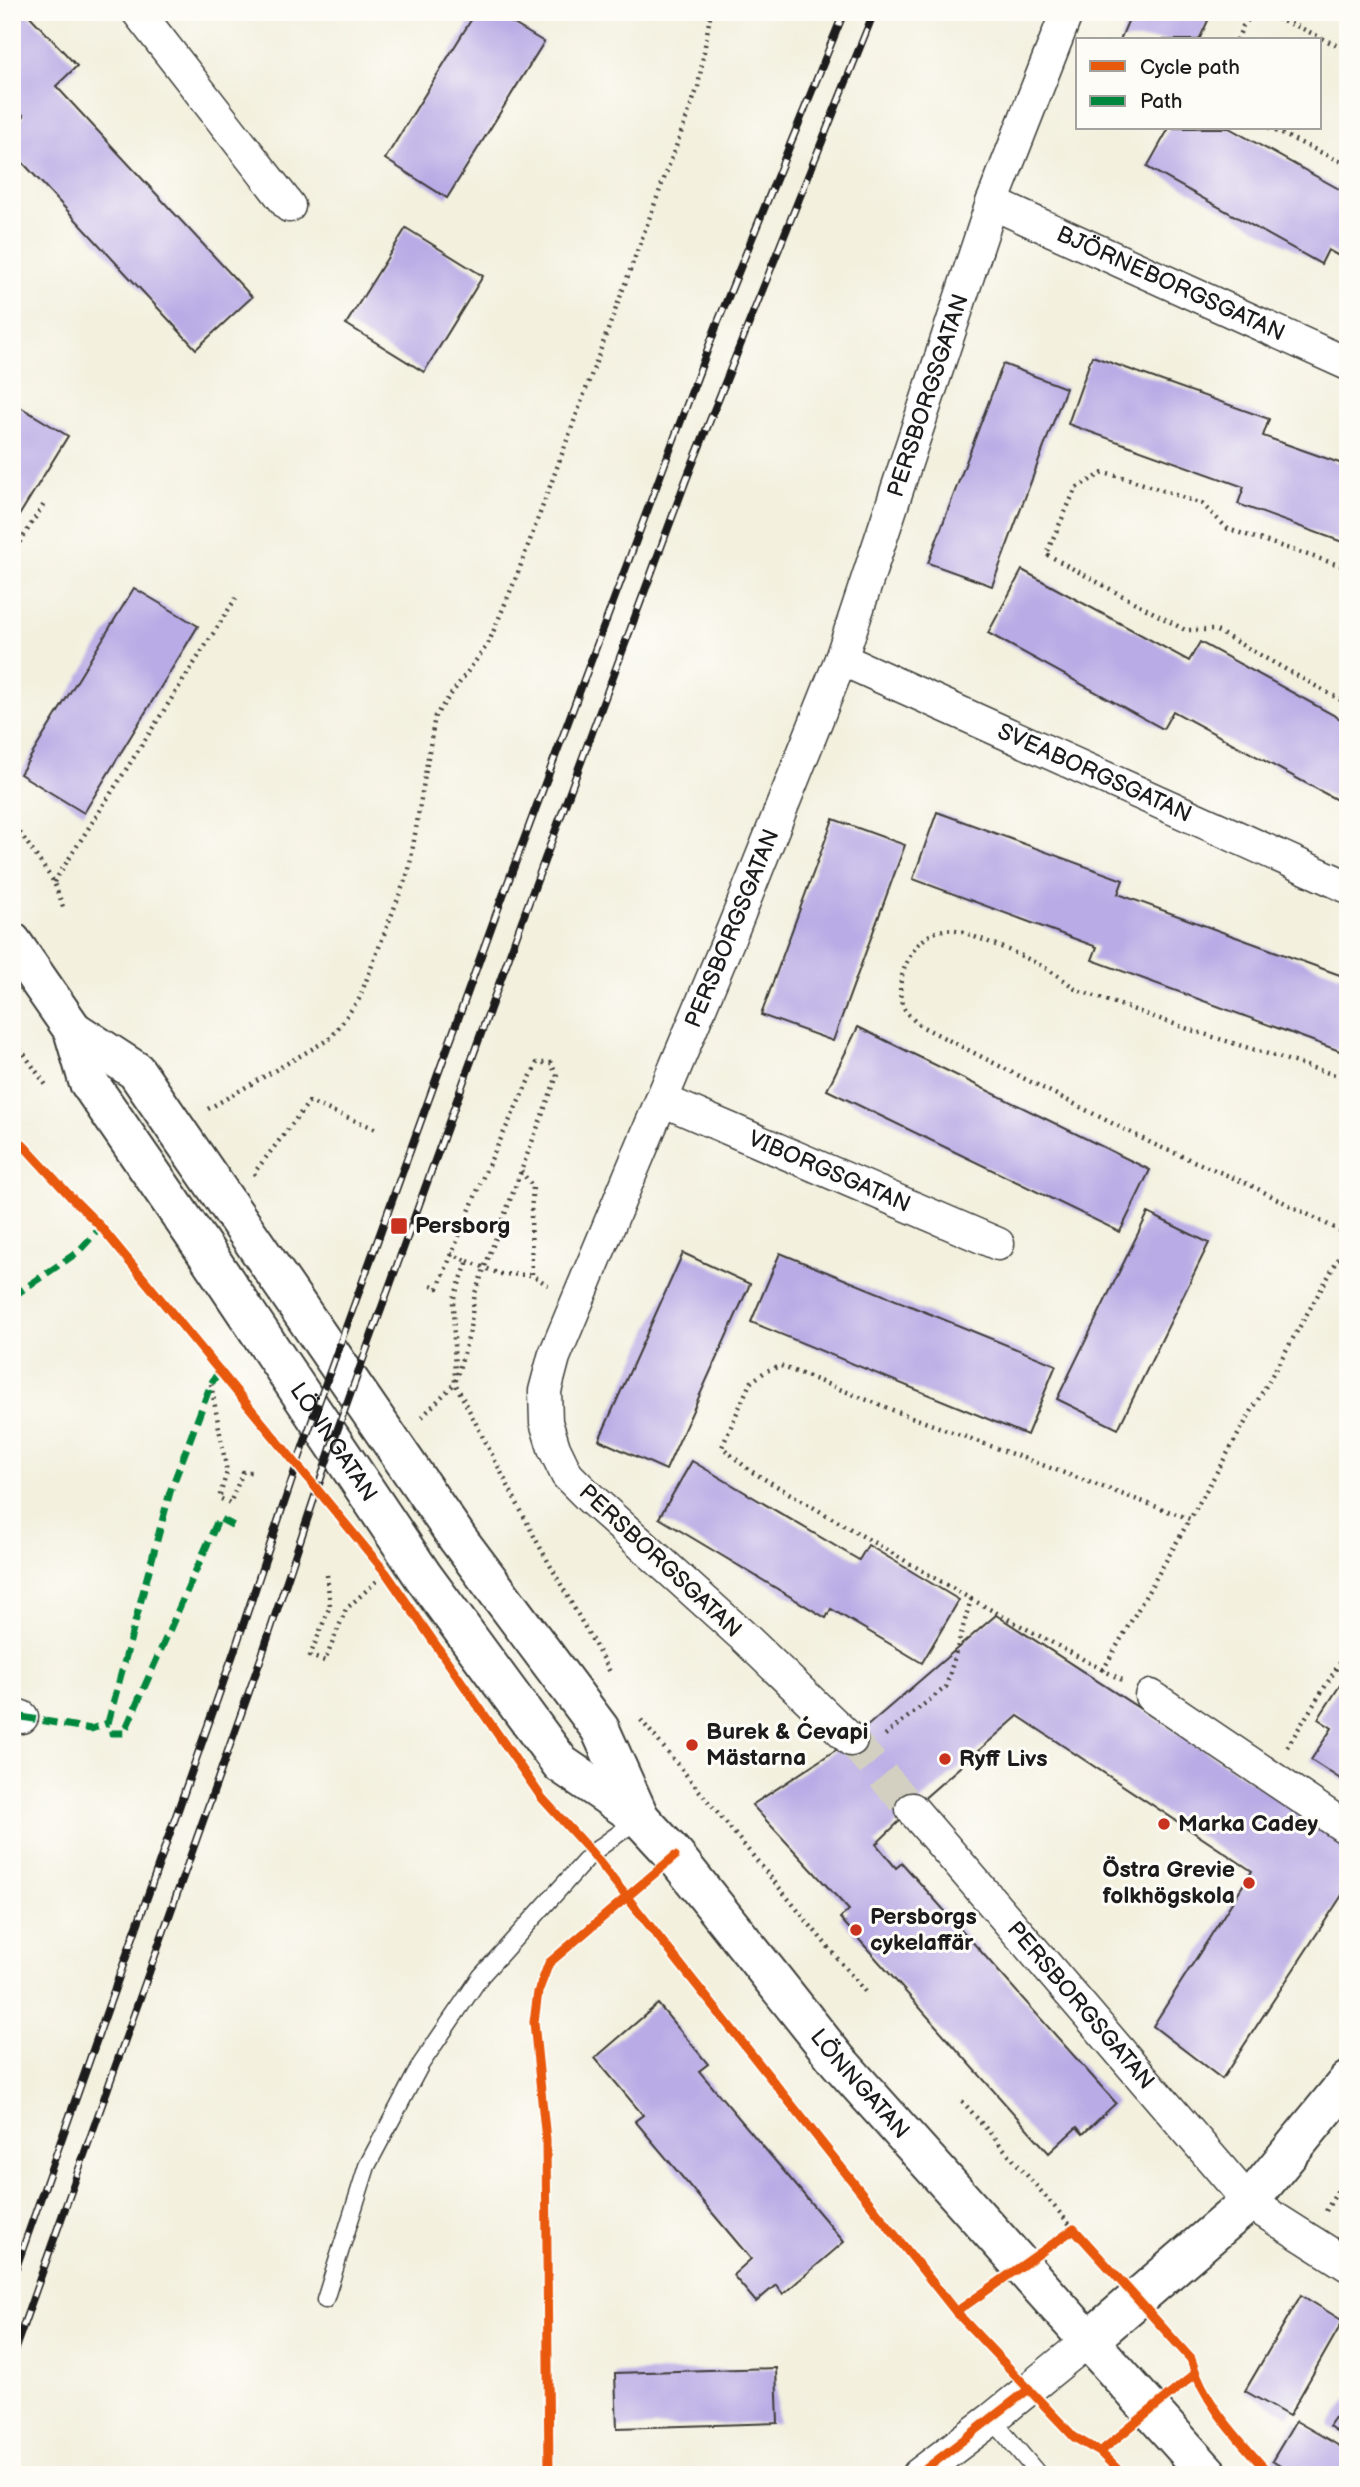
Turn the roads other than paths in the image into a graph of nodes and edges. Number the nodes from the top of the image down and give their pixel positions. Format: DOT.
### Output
graph roads {
  1 [pos="138,12"];
  2 [pos="1067,12"];
  3 [pos="992,203"];
  4 [pos="289,206"];
  5 [pos="1348,364"];
  6 [pos="841,659"];
  7 [pos="1348,887"];
  8 [pos="12,942"];
  9 [pos="73,1030"];
  10 [pos="662,1100"];
  11 [pos="998,1244"];
  12 [pos="1151,1696"];
  13 [pos="851,1740"];
  14 [pos="912,1809"];
  15 [pos="640,1818"];
  16 [pos="1348,1829"];
  17 [pos="1348,2081"];
  18 [pos="1248,2202"];
  19 [pos="1348,2265"];
  20 [pos="325,2301"];
  21 [pos="1089,2340"];
  22 [pos="992,2419"];
  23 [pos="918,2475"];
  24 [pos="1039,2475"];
  25 [pos="1209,2475"];
  1 -- 4 [label="street"];
  2 -- 3 [label="street, PERSBORGSGATAN"];
  3 -- 5 [label="street, BJÖRNEBORGSGATAN"];
  3 -- 6 [label="street, PERSBORGSGATAN"];
  6 -- 7 [label="street, SVEABORGSGATAN"];
  6 -- 10 [label="street, PERSBORGSGATAN"];
  8 -- 9 [label="street, LÖNNGATAN"];
  9 -- 15 [label="street, LÖNNGATAN"];
  9 -- 15 [label="street, LÖNNGATAN"];
  10 -- 11 [label="street, VIBORGSGATAN"];
  10 -- 13 [label="street, PERSBORGSGATAN"];
  12 -- 16 [label="street"];
  14 -- 18 [label="street, PERSBORGSGATAN"];
  15 -- 20 [label="lane"];
  15 -- 21 [label="street, LÖNNGATAN"];
  17 -- 18 [label="street"];
  18 -- 19 [label="street, PERSBORGSGATAN"];
  18 -- 21 [label="street"];
  21 -- 22 [label="street"];
  21 -- 25 [label="street, LÖNNGATAN"];
  22 -- 23 [label="street"];
  22 -- 24 [label="lane"];
}
